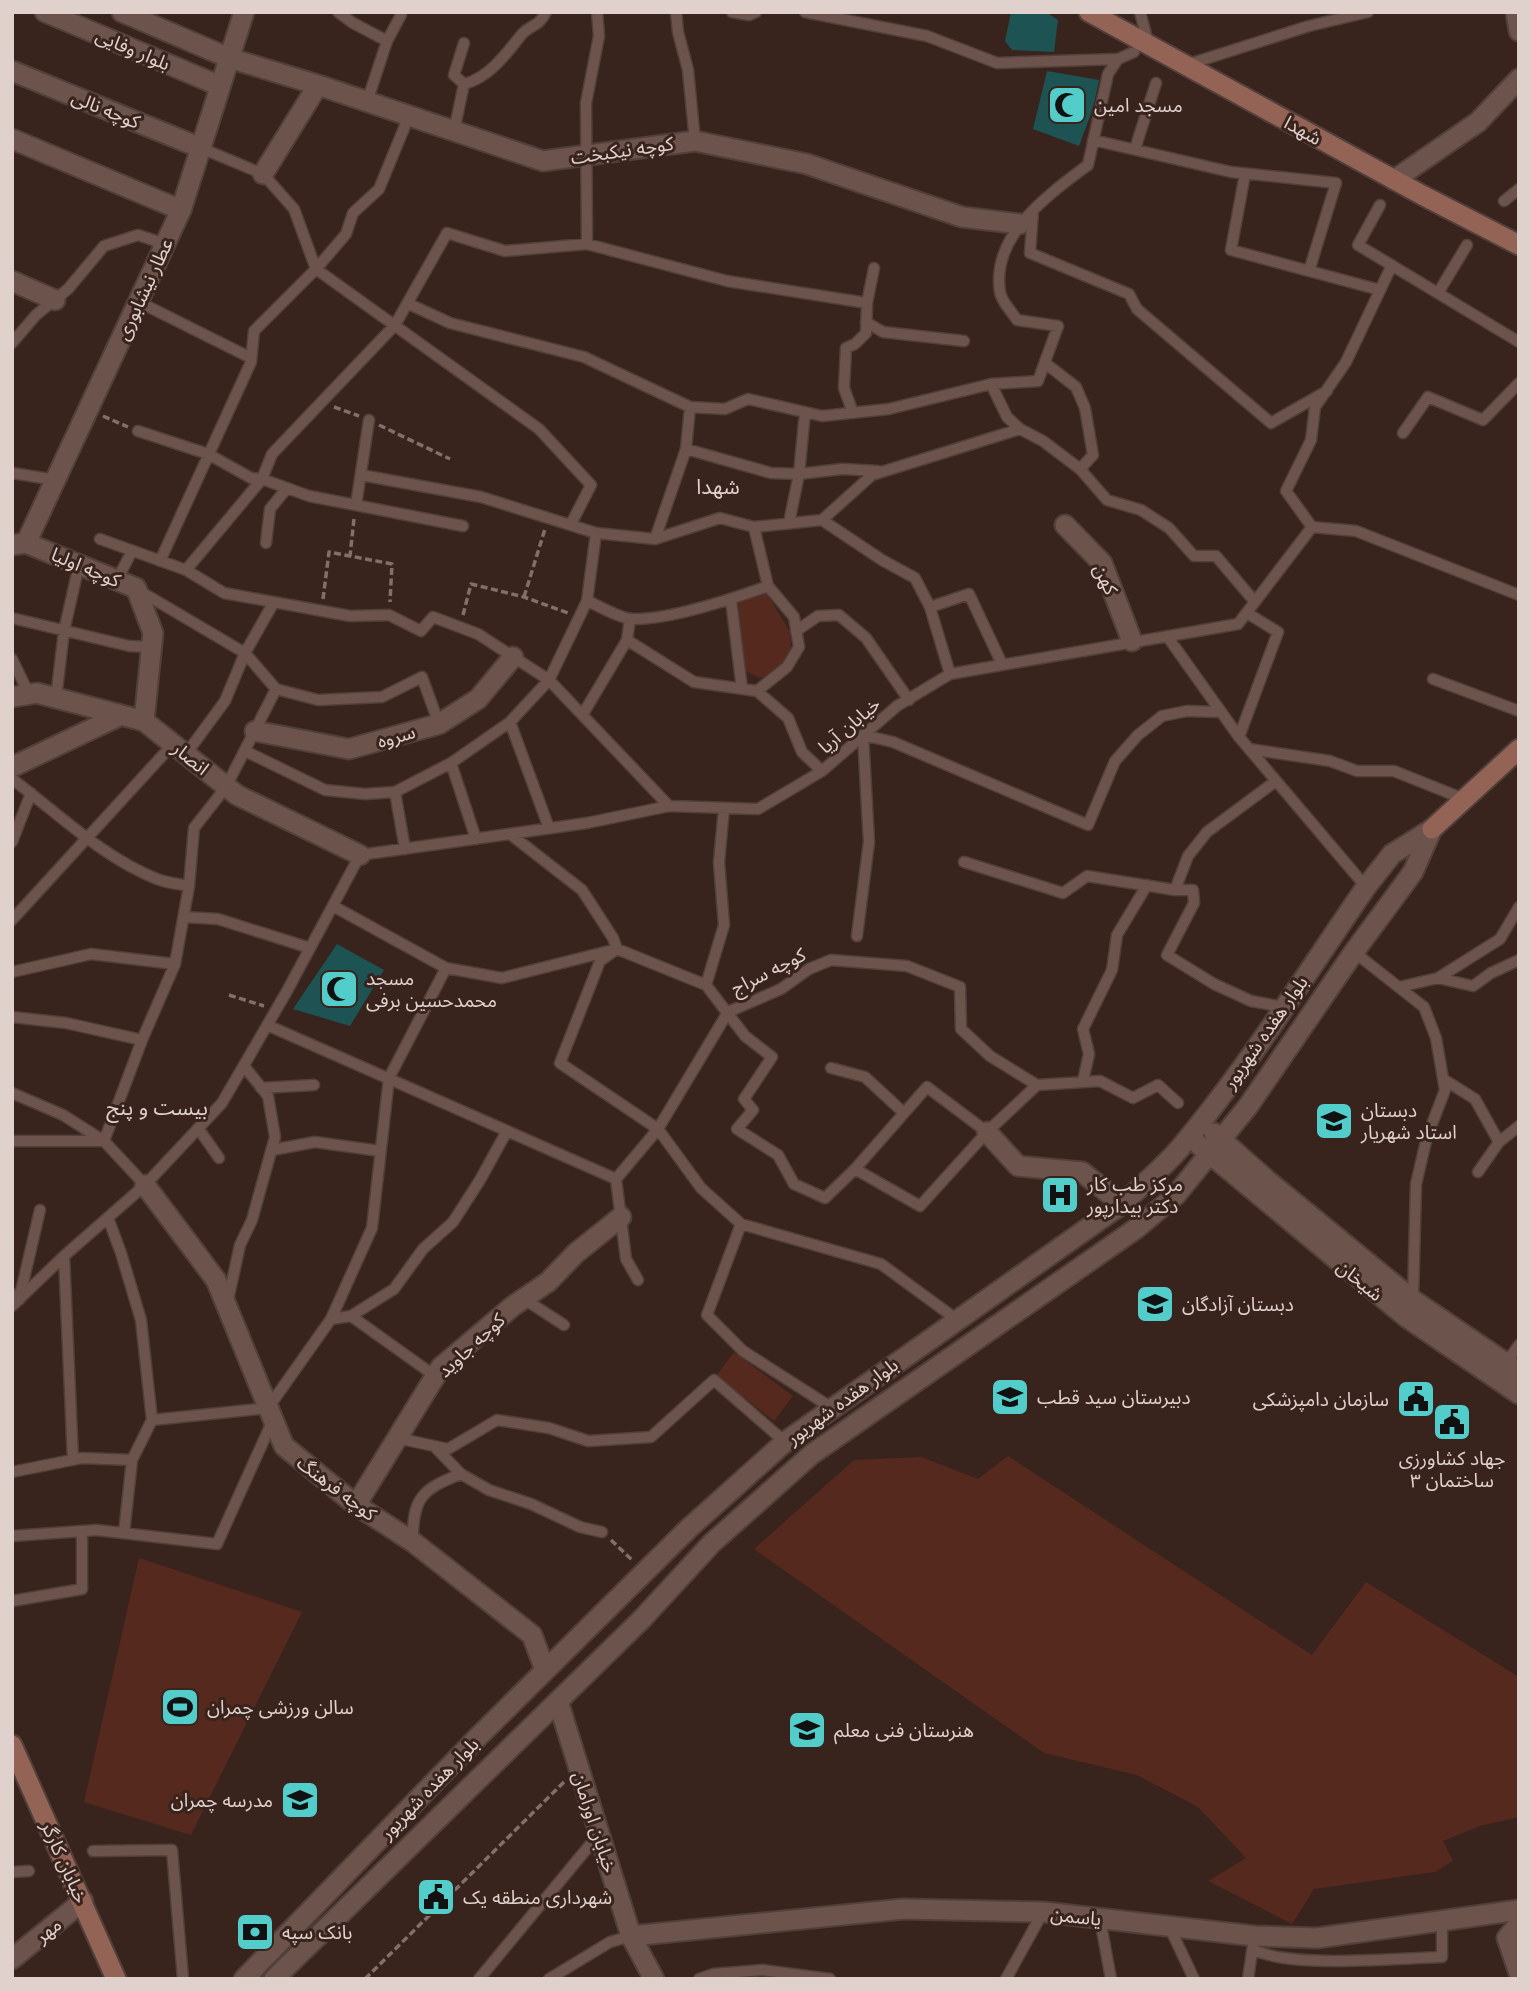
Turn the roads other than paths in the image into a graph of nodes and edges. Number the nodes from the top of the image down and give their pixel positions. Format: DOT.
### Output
graph roads {
  1 [pos="45,12"];
  2 [pos="122,12"];
  3 [pos="244,12"];
  4 [pos="338,12"];
  5 [pos="546,12"];
  6 [pos="597,12"];
  7 [pos="676,12"];
  8 [pos="732,12"];
  9 [pos="756,12"];
  10 [pos="805,12"];
  11 [pos="1089,12"];
  12 [pos="1140,12"];
  13 [pos="1368,12"];
  14 [pos="1516,12"];
  15 [pos="401,15"];
  16 [pos="1519,31"];
  17 [pos="387,41"];
  18 [pos="464,43"];
  19 [pos="1141,48"];
  20 [pos="229,58"];
  21 [pos="1118,59"];
  22 [pos="1186,66"];
  23 [pos="12,71"];
  24 [pos="1519,79"];
  25 [pos="1156,83"];
  26 [pos="318,85"];
  27 [pos="464,85"];
  28 [pos="220,86"];
  29 [pos="367,102"];
  30 [pos="409,116"];
  31 [pos="454,131"];
  32 [pos="12,139"];
  33 [pos="1093,140"];
  34 [pos="695,141"];
  35 [pos="201,148"];
  36 [pos="1135,149"];
  37 [pos="588,155"];
  38 [pos="262,174"];
  39 [pos="1245,174"];
  40 [pos="1394,180"];
  41 [pos="1519,189"];
  42 [pos="1504,201"];
  43 [pos="1380,205"];
  44 [pos="181,210"];
  45 [pos="1026,218"];
  46 [pos="165,244"];
  47 [pos="587,244"];
  48 [pos="1467,244"];
  49 [pos="1519,245"];
  50 [pos="1392,265"];
  51 [pos="874,268"];
  52 [pos="316,269"];
  53 [pos="1308,271"];
  54 [pos="12,281"];
  55 [pos="1380,290"];
  56 [pos="1438,293"];
  57 [pos="55,300"];
  58 [pos="139,302"];
  59 [pos="867,303"];
  60 [pos="409,304"];
  61 [pos="866,322"];
  62 [pos="396,325"];
  63 [pos="964,341"];
  64 [pos="1519,342"];
  65 [pos="12,343"];
  66 [pos="251,358"];
  67 [pos="1045,363"];
  68 [pos="1519,383"];
  69 [pos="991,384"];
  70 [pos="1326,391"];
  71 [pos="690,407"];
  72 [pos="805,412"];
  73 [pos="853,413"];
  74 [pos="369,420"];
  75 [pos="1020,429"];
  76 [pos="138,431"];
  77 [pos="1404,433"];
  78 [pos="686,449"];
  79 [pos="208,454"];
  80 [pos="1080,469"];
  81 [pos="884,471"];
  82 [pos="12,473"];
  83 [pos="799,474"];
  84 [pos="361,475"];
  85 [pos="262,479"];
  86 [pos="56,480"];
  87 [pos="286,488"];
  88 [pos="356,505"];
  89 [pos="822,520"];
  90 [pos="789,523"];
  91 [pos="571,524"];
  92 [pos="1065,525"];
  93 [pos="463,526"];
  94 [pos="754,527"];
  95 [pos="1312,527"];
  96 [pos="596,533"];
  97 [pos="100,538"];
  98 [pos="655,539"];
  99 [pos="266,543"];
  100 [pos="16,546"];
  101 [pos="132,551"];
  102 [pos="160,561"];
  103 [pos="79,565"];
  104 [pos="186,570"];
  105 [pos="117,580"];
  106 [pos="768,586"];
  107 [pos="136,588"];
  108 [pos="1519,595"];
  109 [pos="731,600"];
  110 [pos="587,601"];
  111 [pos="274,602"];
  112 [pos="1255,602"];
  113 [pos="930,607"];
  114 [pos="1247,613"];
  115 [pos="12,618"];
  116 [pos="630,619"];
  117 [pos="64,631"];
  118 [pos="796,631"];
  119 [pos="1167,636"];
  120 [pos="627,640"];
  121 [pos="1132,642"];
  122 [pos="151,647"];
  123 [pos="245,653"];
  124 [pos="513,657"];
  125 [pos="12,659"];
  126 [pos="1002,664"];
  127 [pos="950,674"];
  128 [pos="1433,679"];
  129 [pos="549,680"];
  130 [pos="276,689"];
  131 [pos="742,689"];
  132 [pos="757,691"];
  133 [pos="21,695"];
  134 [pos="56,698"];
  135 [pos="909,700"];
  136 [pos="1519,711"];
  137 [pos="1221,712"];
  138 [pos="583,715"];
  139 [pos="119,716"];
  140 [pos="144,721"];
  141 [pos="510,722"];
  142 [pos="439,724"];
  143 [pos="255,731"];
  144 [pos="863,735"];
  145 [pos="1239,737"];
  146 [pos="180,749"];
  147 [pos="1249,749"];
  148 [pos="1519,749"];
  149 [pos="245,751"];
  150 [pos="451,763"];
  151 [pos="12,767"];
  152 [pos="822,771"];
  153 [pos="12,779"];
  154 [pos="1276,781"];
  155 [pos="226,787"];
  156 [pos="395,792"];
  157 [pos="31,793"];
  158 [pos="1465,800"];
  159 [pos="669,806"];
  160 [pos="723,808"];
  161 [pos="549,828"];
  162 [pos="1432,829"];
  163 [pos="510,834"];
  164 [pos="87,838"];
  165 [pos="475,839"];
  166 [pos="12,842"];
  167 [pos="405,849"];
  168 [pos="360,855"];
  169 [pos="964,862"];
  170 [pos="1147,885"];
  171 [pos="189,886"];
  172 [pos="1366,887"];
  173 [pos="1175,890"];
  174 [pos="333,905"];
  175 [pos="1519,908"];
  176 [pos="184,917"];
  177 [pos="12,920"];
  178 [pos="857,936"];
  179 [pos="310,948"];
  180 [pos="617,949"];
  181 [pos="1354,952"];
  182 [pos="1519,960"];
  183 [pos="175,964"];
  184 [pos="446,968"];
  185 [pos="12,972"];
  186 [pos="1438,978"];
  187 [pos="706,985"];
  188 [pos="1399,987"];
  189 [pos="1283,1007"];
  190 [pos="728,1012"];
  191 [pos="12,1017"];
  192 [pos="267,1025"];
  193 [pos="142,1040"];
  194 [pos="244,1066"];
  195 [pos="831,1068"];
  196 [pos="389,1078"];
  197 [pos="1443,1079"];
  198 [pos="1083,1081"];
  199 [pos="314,1085"];
  200 [pos="1037,1085"];
  201 [pos="261,1088"];
  202 [pos="12,1093"];
  203 [pos="1178,1103"];
  204 [pos="904,1113"];
  205 [pos="1519,1126"];
  206 [pos="198,1128"];
  207 [pos="1195,1128"];
  208 [pos="658,1129"];
  209 [pos="506,1131"];
  210 [pos="987,1132"];
  211 [pos="12,1141"];
  212 [pos="104,1141"];
  213 [pos="1499,1142"];
  214 [pos="1215,1147"];
  215 [pos="272,1150"];
  216 [pos="380,1151"];
  217 [pos="219,1158"];
  218 [pos="855,1169"];
  219 [pos="1478,1172"];
  220 [pos="616,1179"];
  221 [pos="145,1185"];
  222 [pos="1122,1204"];
  223 [pos="40,1210"];
  224 [pos="621,1217"];
  225 [pos="108,1218"];
  226 [pos="741,1224"];
  227 [pos="64,1256"];
  228 [pos="639,1280"];
  229 [pos="524,1298"];
  230 [pos="14,1300"];
  231 [pos="1413,1300"];
  232 [pos="226,1306"];
  233 [pos="351,1316"];
  234 [pos="331,1319"];
  235 [pos="956,1319"];
  236 [pos="564,1325"];
  237 [pos="1519,1345"];
  238 [pos="1507,1371"];
  239 [pos="435,1376"];
  240 [pos="1519,1394"];
  241 [pos="832,1408"];
  242 [pos="271,1414"];
  243 [pos="152,1420"];
  244 [pos="397,1438"];
  245 [pos="785,1442"];
  246 [pos="434,1446"];
  247 [pos="73,1460"];
  248 [pos="132,1460"];
  249 [pos="12,1472"];
  250 [pos="461,1474"];
  251 [pos="356,1505"];
  252 [pos="82,1531"];
  253 [pos="602,1532"];
  254 [pos="124,1533"];
  255 [pos="12,1536"];
  256 [pos="413,1542"];
  257 [pos="12,1601"];
  258 [pos="545,1670"];
  259 [pos="558,1701"];
  260 [pos="12,1745"];
  261 [pos="599,1833"];
  262 [pos="93,1852"];
  263 [pos="29,1871"];
  264 [pos="12,1872"];
  265 [pos="83,1901"];
  266 [pos="1519,1910"];
  267 [pos="1043,1912"];
  268 [pos="1100,1919"];
  269 [pos="1442,1920"];
  270 [pos="1519,1923"];
  271 [pos="1169,1926"];
  272 [pos="631,1936"];
  273 [pos="1254,1943"];
  274 [pos="12,1959"];
  275 [pos="1519,1973"];
  276 [pos="793,1977"];
  277 [pos="116,1979"];
  278 [pos="183,1979"];
  279 [pos="244,1979"];
  280 [pos="274,1979"];
  281 [pos="479,1979"];
  282 [pos="549,1979"];
  283 [pos="654,1979"];
  284 [pos="699,1979"];
  285 [pos="830,1979"];
  286 [pos="1006,1979"];
  287 [pos="1111,1979"];
  288 [pos="1194,1979"];
  289 [pos="1248,1979"];
  1 -- 28 [label="street, بلوار وفایی"];
  2 -- 20 [label="street, بلوار وفایی"];
  3 -- 20 [label="street, عطار نیشابوری"];
  4 -- 17 [label="lane"];
  5 -- 27 [label="lane"];
  6 -- 37 [label="lane"];
  7 -- 34 [label="lane"];
  8 -- 9 [label="lane"];
  10 -- 21 [label="lane"];
  11 -- 19 [label="main road, شهدا"];
  12 -- 19 [label="lane"];
  13 -- 22 [label="lane"];
  14 -- 16 [label="street"];
  15 -- 17 [label="lane"];
  17 -- 29 [label="lane"];
  18 -- 27 [label="lane"];
  19 -- 21 [label="lane"];
  19 -- 22 [label="main road, شهدا"];
  20 -- 26 [label="street, کوچه نیکبخت"];
  20 -- 28 [label="street, عطار نیشابوری"];
  21 -- 33 [label="lane"];
  22 -- 40 [label="main road, شهدا"];
  23 -- 35 [label="street, کوچه نالی"];
  24 -- 40 [label="street"];
  25 -- 36 [label="lane"];
  26 -- 29 [label="street, کوچه نیکبخت"];
  26 -- 38 [label="street"];
  27 -- 31 [label="lane"];
  28 -- 35 [label="street, عطار نیشابوری"];
  29 -- 30 [label="street, کوچه نیکبخت"];
  30 -- 31 [label="street, کوچه نیکبخت"];
  30 -- 52 [label="lane"];
  31 -- 37 [label="street, کوچه نیکبخت"];
  32 -- 44 [label="street"];
  33 -- 36 [label="lane"];
  33 -- 45 [label="lane"];
  34 -- 37 [label="street, کوچه نیکبخت"];
  34 -- 45 [label="street, کوچه نیکبخت"];
  35 -- 38 [label="lane"];
  35 -- 44 [label="street, عطار نیشابوری"];
  36 -- 39 [label="lane"];
  37 -- 47 [label="lane"];
  38 -- 52 [label="lane"];
  39 -- 53 [label="lane"];
  39 -- 53 [label="lane"];
  40 -- 49 [label="main road, شهدا"];
  41 -- 42 [label="lane"];
  43 -- 50 [label="lane"];
  44 -- 46 [label="street, عطار نیشابوری"];
  45 -- 67 [label="lane"];
  45 -- 70 [label="lane"];
  46 -- 57 [label="lane"];
  46 -- 58 [label="street, عطار نیشابوری"];
  47 -- 59 [label="lane"];
  47 -- 60 [label="lane"];
  48 -- 56 [label="lane"];
  50 -- 55 [label="lane"];
  50 -- 56 [label="lane"];
  51 -- 59 [label="lane"];
  52 -- 62 [label="lane"];
  52 -- 66 [label="lane"];
  53 -- 55 [label="lane"];
  54 -- 57 [label="street"];
  55 -- 70 [label="lane"];
  56 -- 64 [label="lane"];
  57 -- 65 [label="lane"];
  58 -- 66 [label="lane"];
  58 -- 86 [label="street, عطار نیشابوری"];
  59 -- 61 [label="lane"];
  60 -- 62 [label="lane"];
  60 -- 71 [label="lane"];
  61 -- 63 [label="lane"];
  61 -- 73 [label="lane"];
  62 -- 85 [label="lane"];
  62 -- 91 [label="lane"];
  66 -- 79 [label="lane"];
  67 -- 69 [label="lane"];
  67 -- 80 [label="lane"];
  68 -- 77 [label="lane"];
  69 -- 73 [label="lane"];
  69 -- 75 [label="lane"];
  70 -- 95 [label="lane"];
  71 -- 72 [label="lane"];
  71 -- 78 [label="lane"];
  72 -- 73 [label="lane"];
  72 -- 83 [label="lane"];
  74 -- 84 [label="lane"];
  75 -- 80 [label="lane"];
  75 -- 81 [label="lane"];
  76 -- 79 [label="lane"];
  78 -- 83 [label="lane"];
  78 -- 98 [label="lane"];
  79 -- 85 [label="lane"];
  79 -- 102 [label="lane"];
  80 -- 112 [label="lane"];
  81 -- 83 [label="lane"];
  81 -- 89 [label="lane"];
  82 -- 86 [label="lane"];
  83 -- 90 [label="lane"];
  84 -- 88 [label="lane"];
  84 -- 91 [label="lane"];
  85 -- 87 [label="lane"];
  85 -- 104 [label="lane"];
  86 -- 100 [label="street, عطار نیشابوری"];
  87 -- 88 [label="lane"];
  87 -- 99 [label="lane"];
  88 -- 93 [label="lane"];
  89 -- 90 [label="lane"];
  89 -- 113 [label="lane"];
  90 -- 94 [label="lane"];
  91 -- 96 [label="lane"];
  92 -- 121 [label="street, کهن"];
  94 -- 98 [label="lane"];
  94 -- 106 [label="lane"];
  95 -- 108 [label="lane"];
  95 -- 112 [label="lane, خیابان آریا"];
  96 -- 98 [label="lane"];
  96 -- 110 [label="lane"];
  97 -- 101 [label="lane"];
  100 -- 103 [label="street, کوچه اولیا"];
  101 -- 102 [label="lane"];
  101 -- 105 [label="lane"];
  102 -- 104 [label="lane"];
  103 -- 105 [label="street, کوچه اولیا"];
  103 -- 117 [label="lane"];
  104 -- 111 [label="lane"];
  105 -- 107 [label="street, کوچه اولیا"];
  106 -- 109 [label="lane"];
  106 -- 118 [label="lane"];
  107 -- 122 [label="street, کوچه اولیا"];
  107 -- 123 [label="lane"];
  109 -- 116 [label="lane"];
  109 -- 131 [label="lane"];
  110 -- 116 [label="lane"];
  110 -- 129 [label="lane"];
  111 -- 123 [label="lane"];
  111 -- 124 [label="lane"];
  112 -- 114 [label="lane, خیابان آریا"];
  113 -- 126 [label="lane"];
  113 -- 127 [label="lane"];
  114 -- 119 [label="lane, خیابان آریا"];
  114 -- 145 [label="lane"];
  115 -- 117 [label="lane"];
  116 -- 120 [label="lane"];
  117 -- 122 [label="lane"];
  117 -- 134 [label="lane"];
  118 -- 132 [label="lane"];
  118 -- 135 [label="lane"];
  119 -- 121 [label="lane, خیابان آریا"];
  119 -- 137 [label="lane"];
  120 -- 131 [label="lane"];
  120 -- 138 [label="lane"];
  121 -- 126 [label="lane, خیابان آریا"];
  122 -- 140 [label="street, کوچه اولیا"];
  123 -- 130 [label="lane"];
  123 -- 146 [label="lane"];
  124 -- 129 [label="lane"];
  124 -- 142 [label="street, سروه"];
  125 -- 133 [label="lane"];
  126 -- 127 [label="lane, خیابان آریا"];
  127 -- 135 [label="lane, خیابان آریا"];
  128 -- 136 [label="lane"];
  129 -- 138 [label="lane"];
  129 -- 141 [label="lane"];
  130 -- 142 [label="lane"];
  130 -- 143 [label="lane"];
  131 -- 132 [label="lane"];
  132 -- 152 [label="lane"];
  133 -- 134 [label="street, انصار"];
  134 -- 139 [label="street, انصار"];
  135 -- 144 [label="lane, خیابان آریا"];
  137 -- 144 [label="lane"];
  137 -- 145 [label="lane"];
  138 -- 159 [label="lane"];
  139 -- 140 [label="street, انصار"];
  139 -- 151 [label="street"];
  140 -- 146 [label="street, انصار"];
  141 -- 150 [label="lane"];
  141 -- 161 [label="lane"];
  142 -- 143 [label="street, سروه"];
  143 -- 149 [label="lane"];
  144 -- 152 [label="lane, خیابان آریا"];
  144 -- 178 [label="lane"];
  145 -- 147 [label="lane"];
  146 -- 155 [label="street, انصار"];
  146 -- 164 [label="lane"];
  147 -- 154 [label="lane"];
  147 -- 158 [label="lane"];
  148 -- 158 [label="main road, بلوار هفده شهریور"];
  149 -- 155 [label="lane"];
  149 -- 156 [label="lane"];
  150 -- 156 [label="lane"];
  150 -- 165 [label="lane"];
  152 -- 160 [label="lane, خیابان آریا"];
  153 -- 157 [label="lane"];
  154 -- 172 [label="lane"];
  154 -- 173 [label="lane"];
  155 -- 168 [label="street, انصار"];
  155 -- 171 [label="lane"];
  156 -- 167 [label="lane"];
  157 -- 164 [label="lane"];
  157 -- 166 [label="lane"];
  158 -- 162 [label="main road, بلوار هفده شهریور"];
  159 -- 160 [label="lane, خیابان آریا"];
  159 -- 161 [label="lane, خیابان آریا"];
  160 -- 187 [label="lane"];
  161 -- 163 [label="lane, خیابان آریا"];
  162 -- 172 [label="street, بلوار هفده شهریور"];
  162 -- 181 [label="street, بلوار هفده شهریور"];
  163 -- 165 [label="lane, خیابان آریا"];
  163 -- 180 [label="lane"];
  164 -- 171 [label="lane"];
  164 -- 177 [label="lane"];
  165 -- 167 [label="lane, خیابان آریا"];
  167 -- 168 [label="lane, خیابان آریا"];
  168 -- 174 [label="lane"];
  169 -- 170 [label="lane"];
  170 -- 173 [label="lane"];
  170 -- 198 [label="lane"];
  171 -- 176 [label="lane"];
  172 -- 189 [label="street, بلوار هفده شهریور"];
  173 -- 189 [label="lane"];
  174 -- 179 [label="lane"];
  174 -- 184 [label="lane"];
  175 -- 186 [label="lane"];
  176 -- 179 [label="lane"];
  176 -- 183 [label="lane"];
  179 -- 192 [label="lane"];
  180 -- 184 [label="lane"];
  180 -- 187 [label="lane"];
  180 -- 208 [label="lane"];
  181 -- 188 [label="lane"];
  181 -- 214 [label="street, بلوار هفده شهریور"];
  182 -- 186 [label="lane"];
  183 -- 185 [label="lane"];
  183 -- 193 [label="lane"];
  184 -- 196 [label="lane"];
  186 -- 188 [label="lane"];
  187 -- 190 [label="lane"];
  188 -- 197 [label="lane"];
  189 -- 207 [label="street, بلوار هفده شهریور"];
  190 -- 200 [label="lane, کوچه سراج"];
  190 -- 208 [label="lane, کوچه سراج"];
  190 -- 218 [label="lane"];
  191 -- 193 [label="lane"];
  192 -- 194 [label="lane"];
  192 -- 196 [label="lane"];
  193 -- 212 [label="lane"];
  194 -- 201 [label="lane"];
  194 -- 206 [label="lane"];
  195 -- 204 [label="lane"];
  196 -- 209 [label="lane"];
  196 -- 216 [label="lane"];
  197 -- 213 [label="lane"];
  197 -- 231 [label="lane"];
  198 -- 200 [label="lane"];
  198 -- 203 [label="lane"];
  199 -- 201 [label="lane"];
  200 -- 210 [label="lane"];
  201 -- 215 [label="lane"];
  202 -- 212 [label="lane"];
  204 -- 210 [label="lane"];
  204 -- 218 [label="lane"];
  205 -- 213 [label="lane"];
  206 -- 217 [label="lane"];
  206 -- 221 [label="lane"];
  207 -- 214 [label="street"];
  207 -- 222 [label="street, بلوار هفده شهریور"];
  208 -- 220 [label="lane, کوچه سراج"];
  208 -- 226 [label="lane"];
  209 -- 220 [label="lane"];
  209 -- 233 [label="lane"];
  210 -- 218 [label="lane"];
  210 -- 222 [label="street"];
  211 -- 212 [label="lane"];
  212 -- 221 [label="lane"];
  213 -- 219 [label="lane"];
  214 -- 231 [label="street, شیخان"];
  214 -- 238 [label="street, شیخان"];
  214 -- 259 [label="street, بلوار هفده شهریور"];
  215 -- 216 [label="lane"];
  215 -- 232 [label="lane"];
  216 -- 234 [label="lane"];
  220 -- 224 [label="lane"];
  221 -- 225 [label="lane"];
  221 -- 232 [label="street, کوچه فرهنگ"];
  222 -- 235 [label="street, بلوار هفده شهریور"];
  223 -- 230 [label="lane"];
  224 -- 228 [label="lane"];
  224 -- 229 [label="street, کوچه جاوید"];
  225 -- 227 [label="lane"];
  225 -- 243 [label="lane"];
  226 -- 235 [label="lane"];
  226 -- 241 [label="lane"];
  227 -- 230 [label="lane"];
  227 -- 247 [label="lane"];
  229 -- 236 [label="lane"];
  229 -- 239 [label="street, کوچه جاوید"];
  231 -- 238 [label="street, شیخان"];
  232 -- 242 [label="street, کوچه فرهنگ"];
  233 -- 234 [label="lane"];
  233 -- 239 [label="lane"];
  234 -- 242 [label="lane"];
  235 -- 241 [label="street, بلوار هفده شهریور"];
  237 -- 238 [label="lane"];
  238 -- 240 [label="street, شیخان"];
  239 -- 244 [label="street, کوچه جاوید"];
  241 -- 245 [label="street, بلوار هفده شهریور"];
  242 -- 243 [label="lane"];
  242 -- 251 [label="street, کوچه فرهنگ"];
  242 -- 254 [label="lane"];
  243 -- 248 [label="lane"];
  244 -- 246 [label="lane"];
  244 -- 251 [label="street, کوچه جاوید"];
  245 -- 246 [label="lane"];
  245 -- 258 [label="street, بلوار هفده شهریور"];
  246 -- 250 [label="lane"];
  247 -- 248 [label="lane"];
  247 -- 249 [label="lane"];
  248 -- 254 [label="lane"];
  250 -- 253 [label="lane"];
  250 -- 256 [label="lane"];
  251 -- 256 [label="street, کوچه فرهنگ"];
  252 -- 254 [label="lane"];
  252 -- 255 [label="lane"];
  252 -- 257 [label="lane"];
  256 -- 258 [label="street, کوچه فرهنگ"];
  258 -- 259 [label="street, خیابان اورامان"];
  258 -- 279 [label="street, بلوار هفده شهریور"];
  259 -- 261 [label="street, خیابان اورامان"];
  259 -- 280 [label="street, بلوار هفده شهریور"];
  260 -- 265 [label="main road, خیابان کارگر"];
  261 -- 272 [label="street, خیابان اورامان"];
  261 -- 281 [label="lane"];
  262 -- 278 [label="lane"];
  263 -- 264 [label="lane"];
  265 -- 274 [label="street, مهر"];
  265 -- 277 [label="main road, خیابان کارگر"];
  266 -- 269 [label="street, یاسمن"];
  267 -- 268 [label="street, یاسمن"];
  267 -- 272 [label="street, یاسمن"];
  267 -- 286 [label="lane"];
  268 -- 271 [label="street, یاسمن"];
  268 -- 287 [label="lane"];
  269 -- 273 [label="street, یاسمن"];
  269 -- 273 [label="lane"];
  270 -- 275 [label="street"];
  271 -- 273 [label="street, یاسمن"];
  271 -- 288 [label="lane"];
  272 -- 282 [label="lane"];
  272 -- 283 [label="street, خیابان اورامان"];
  273 -- 289 [label="lane"];
  276 -- 284 [label="lane"];
  276 -- 285 [label="lane"];
}
